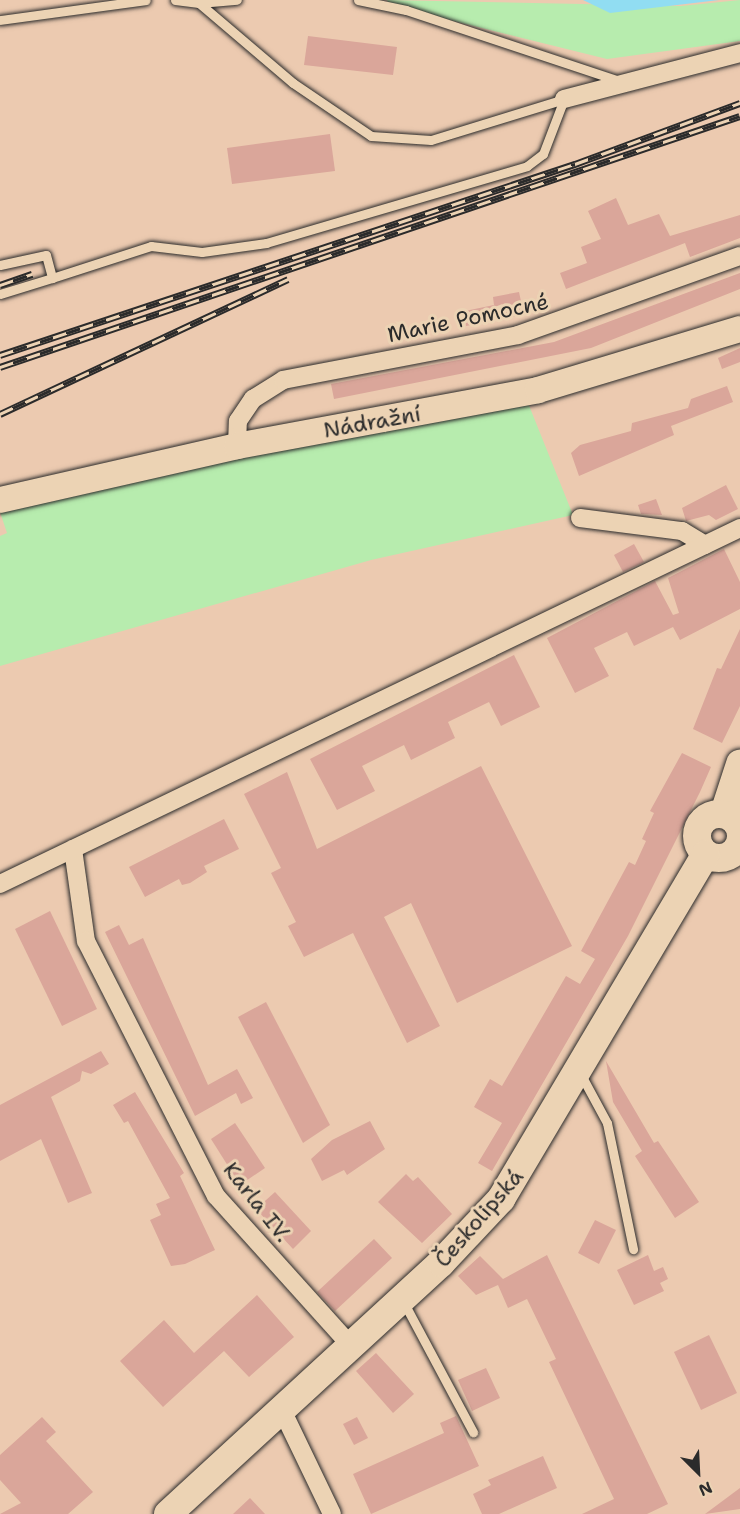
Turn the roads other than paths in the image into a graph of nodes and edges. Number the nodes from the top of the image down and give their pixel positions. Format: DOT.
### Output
graph roads {
  1 [pos="146,0"];
  2 [pos="175,0"];
  3 [pos="237,0"];
  4 [pos="358,0"];
  5 [pos="199,3"];
  6 [pos="0,20"];
  7 [pos="740,53"];
  8 [pos="622,82"];
  9 [pos="564,99"];
  10 [pos="740,256"];
  11 [pos="0,265"];
  12 [pos="52,278"];
  13 [pos="0,294"];
  14 [pos="740,329"];
  15 [pos="237,446"];
  16 [pos="0,500"];
  17 [pos="580,518"];
  18 [pos="740,528"];
  19 [pos="705,545"];
  20 [pos="740,764"];
  21 [pos="736,829"];
  22 [pos="74,849"];
  23 [pos="706,854"];
  24 [pos="0,884"];
  25 [pos="579,1071"];
  26 [pos="633,1249"];
  27 [pos="401,1299"];
  28 [pos="351,1346"];
  29 [pos="282,1410"];
  30 [pos="472,1432"];
  31 [pos="168,1514"];
  32 [pos="332,1514"];
  1 -- 6 [label="lane"];
  2 -- 5 [label="lane"];
  3 -- 5 [label="lane"];
  4 -- 8 [label="lane"];
  5 -- 9 [label="lane"];
  7 -- 8 [label="street"];
  8 -- 9 [label="street"];
  9 -- 12 [label="lane"];
  10 -- 15 [label="street, Marie Pomocné"];
  11 -- 12 [label="lane"];
  12 -- 13 [label="lane"];
  14 -- 15 [label="main road, Nádražní"];
  15 -- 16 [label="main road, Nádražní"];
  17 -- 19 [label="street"];
  18 -- 19 [label="street"];
  19 -- 22 [label="street"];
  20 -- 21 [label="main road"];
  21 -- 23 [label="main road"];
  21 -- 23 [label="main road"];
  22 -- 24 [label="street"];
  22 -- 28 [label="street, Karla IV."];
  23 -- 25 [label="main road, Českolipská"];
  25 -- 26 [label="lane"];
  25 -- 27 [label="main road, Českolipská"];
  27 -- 28 [label="main road, Českolipská"];
  27 -- 30 [label="lane"];
  28 -- 29 [label="main road, Českolipská"];
  29 -- 31 [label="main road, Českolipská"];
  29 -- 32 [label="street"];
}
